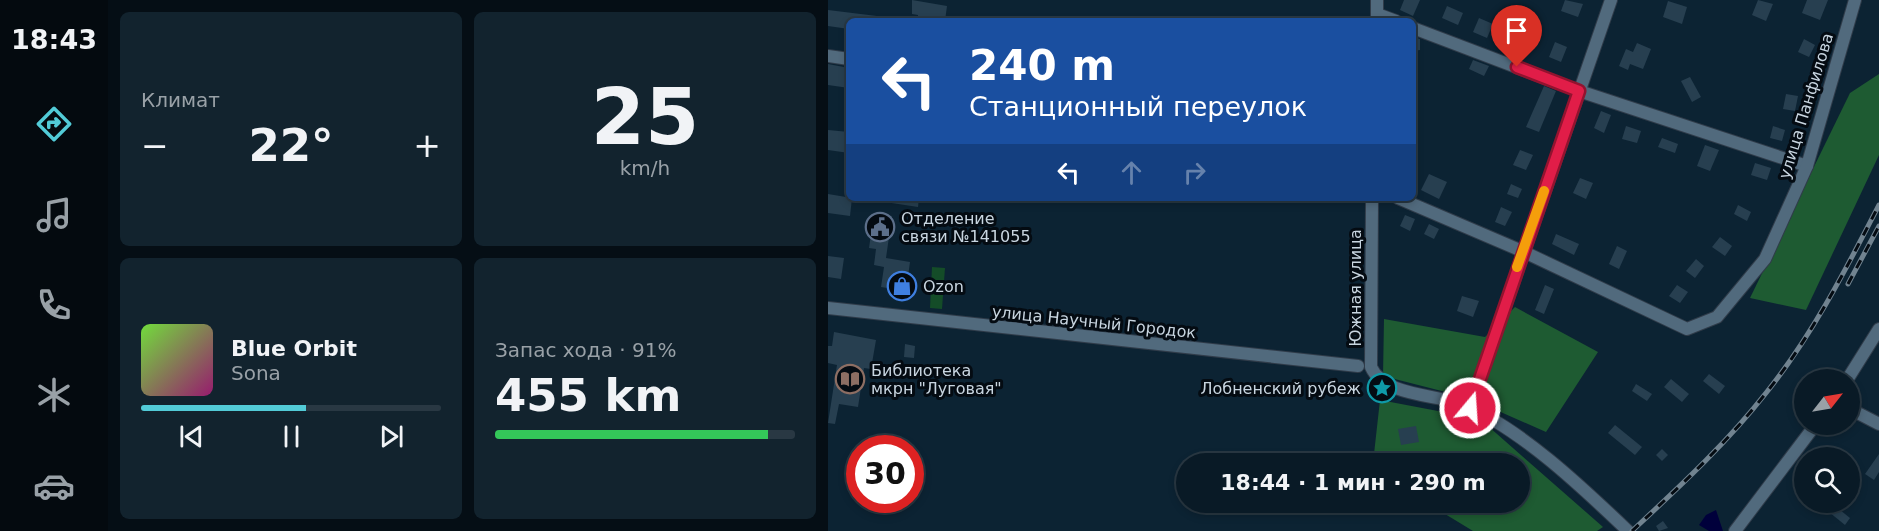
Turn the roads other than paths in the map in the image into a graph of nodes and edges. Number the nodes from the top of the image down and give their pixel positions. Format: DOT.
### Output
graph roads {
  1 [pos="1377,0"];
  2 [pos="1611,0"];
  3 [pos="1855,0"];
  4 [pos="1377,17"];
  5 [pos="1416,29"];
  6 [pos="828,56"];
  7 [pos="846,59"];
  8 [pos="1579,91"];
  9 [pos="1807,166"];
  10 [pos="1372,201"];
  11 [pos="1405,201"];
  12 [pos="1522,251"];
  13 [pos="828,309"];
  14 [pos="1879,329"];
  15 [pos="1358,366"];
  16 [pos="1854,369"];
  17 [pos="1470,408"];
  18 [pos="1860,414"];
  19 [pos="1879,424"];
  20 [pos="1808,435"];
  21 [pos="1628,531"];
  22 [pos="1735,531"];
  1 -- 4 [label="street"];
  2 -- 8 [label="street"];
  3 -- 9 [label="street, улица Панфилова"];
  5 -- 8 [label="street"];
  6 -- 7 [label="street"];
  8 -- 9 [label="street"];
  8 -- 12 [label="street"];
  9 -- 12 [label="street, улица Панфилова"];
  10 -- 17 [label="street, Южная улица"];
  11 -- 12 [label="street, улица Панфилова"];
  12 -- 17 [label="street"];
  13 -- 15 [label="street, улица Научный Городок"];
  14 -- 16 [label="street"];
  17 -- 21 [label="street"];
  18 -- 19 [label="street"];
  20 -- 22 [label="street"];
}
